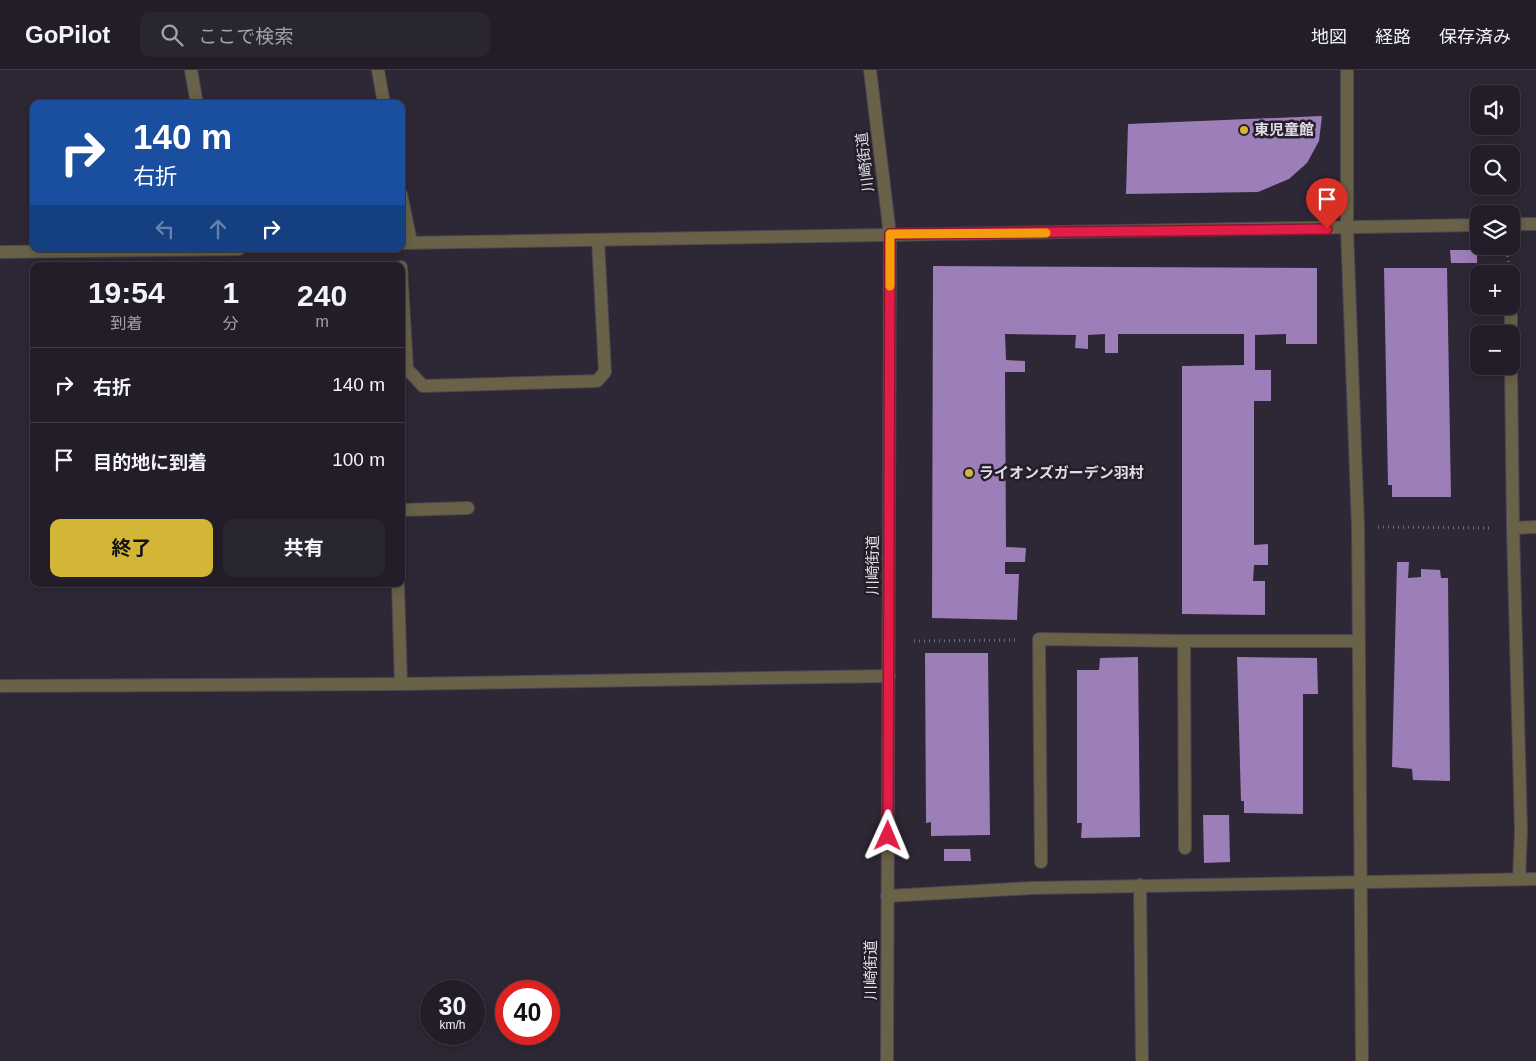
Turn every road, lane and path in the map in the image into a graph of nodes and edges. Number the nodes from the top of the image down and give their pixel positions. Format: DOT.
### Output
graph roads {
  1 [pos="191,70"];
  2 [pos="378,70"];
  3 [pos="870,70"];
  4 [pos="1347,70"];
  5 [pos="197,100"];
  6 [pos="383,100"];
  7 [pos="1520,224"];
  8 [pos="1536,224"];
  9 [pos="1470,225"];
  10 [pos="1347,229"];
  11 [pos="890,234"];
  12 [pos="598,240"];
  13 [pos="405,244"];
  14 [pos="30,251"];
  15 [pos="0,252"];
  16 [pos="405,348"];
  17 [pos="1511,375"];
  18 [pos="468,508"];
  19 [pos="405,510"];
  20 [pos="1358,527"];
  21 [pos="1536,527"];
  22 [pos="1513,528"];
  23 [pos="398,587"];
  24 [pos="1039,639"];
  25 [pos="914,641"];
  26 [pos="1359,641"];
  27 [pos="1184,642"];
  28 [pos="889,676"];
  29 [pos="401,684"];
  30 [pos="0,686"];
  31 [pos="1185,848"];
  32 [pos="1041,862"];
  33 [pos="1519,879"];
  34 [pos="1536,879"];
  35 [pos="1361,880"];
  36 [pos="1140,885"];
  37 [pos="887,896"];
  38 [pos="887,1061"];
  39 [pos="1142,1061"];
  40 [pos="1362,1061"];
  1 -- 5 [label="street"];
  2 -- 6 [label="street"];
  3 -- 11 [label="street, 川崎街道"];
  4 -- 10 [label="street"];
  7 -- 8 [label="street"];
  9 -- 10 [label="street"];
  10 -- 11 [label="street"];
  10 -- 20 [label="street"];
  11 -- 12 [label="street"];
  11 -- 28 [label="street, 川崎街道"];
  12 -- 13 [label="street"];
  12 -- 16 [label="street"];
  14 -- 15 [label="street"];
  17 -- 22 [label="street"];
  18 -- 19 [label="street"];
  20 -- 22 [label="path"];
  20 -- 26 [label="street"];
  21 -- 22 [label="street"];
  22 -- 33 [label="street"];
  23 -- 29 [label="street"];
  24 -- 25 [label="path"];
  24 -- 27 [label="street"];
  24 -- 32 [label="street"];
  26 -- 27 [label="street"];
  26 -- 35 [label="street"];
  27 -- 31 [label="street"];
  28 -- 29 [label="street"];
  28 -- 37 [label="street, 川崎街道"];
  29 -- 30 [label="street"];
  33 -- 34 [label="street"];
  33 -- 35 [label="street"];
  35 -- 36 [label="street"];
  35 -- 40 [label="street"];
  36 -- 37 [label="street"];
  36 -- 39 [label="street"];
  37 -- 38 [label="street, 川崎街道"];
}
